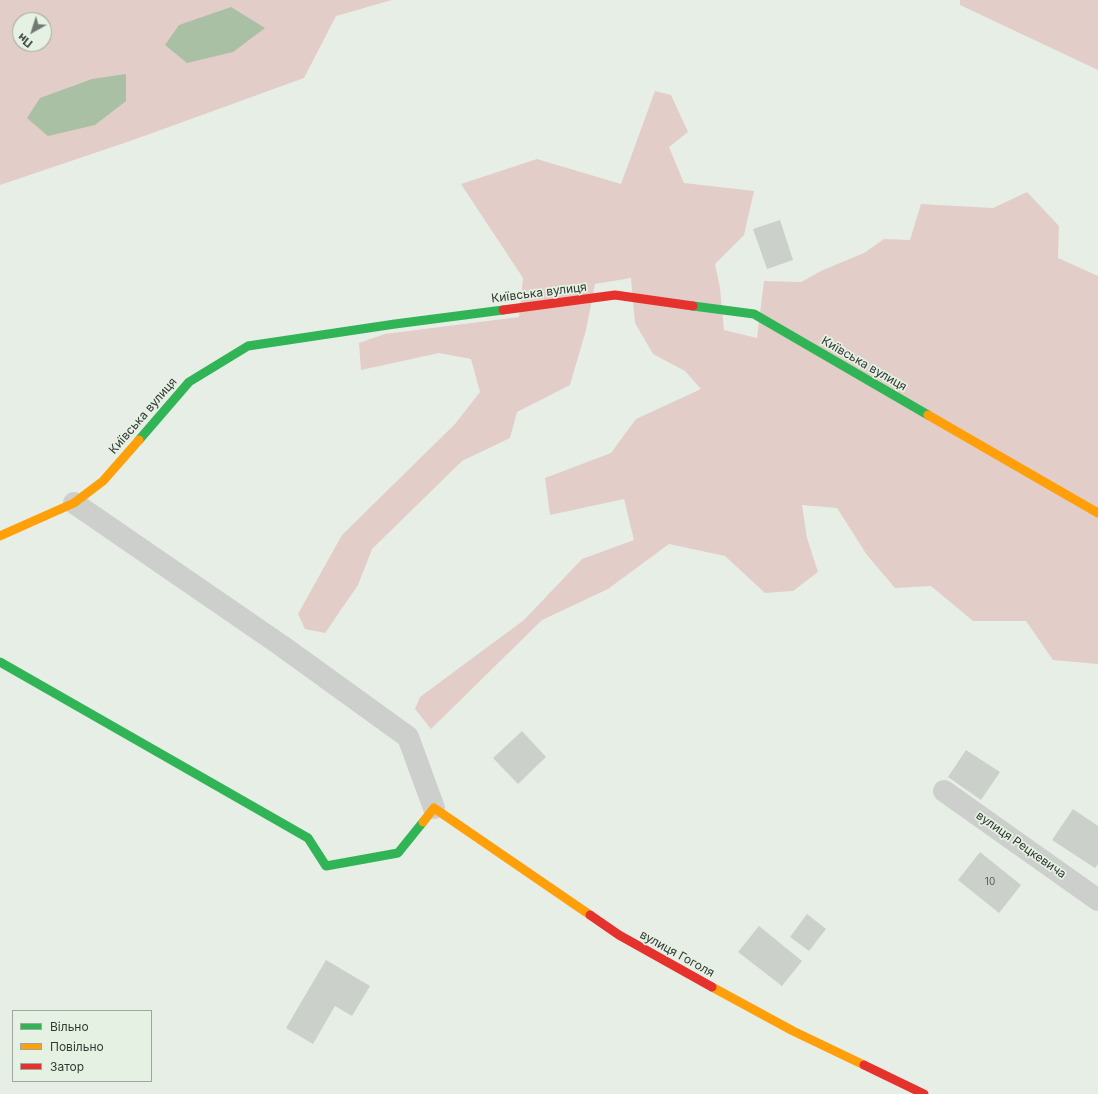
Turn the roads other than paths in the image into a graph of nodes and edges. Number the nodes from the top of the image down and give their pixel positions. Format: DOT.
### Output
graph roads {
  1 [pos="74,504"];
  2 [pos="1098,513"];
  3 [pos="0,536"];
  4 [pos="0,662"];
  5 [pos="944,791"];
  6 [pos="434,808"];
  7 [pos="1098,900"];
  8 [pos="924,1094"];
  1 -- 2 [label="street, Київська вулиця"];
  1 -- 3 [label="street, Київська вулиця"];
  1 -- 6 [label="street"];
  4 -- 6 [label="street"];
  5 -- 7 [label="street, вулиця Рецкевича"];
  6 -- 8 [label="street, вулиця Гоголя"];
}
